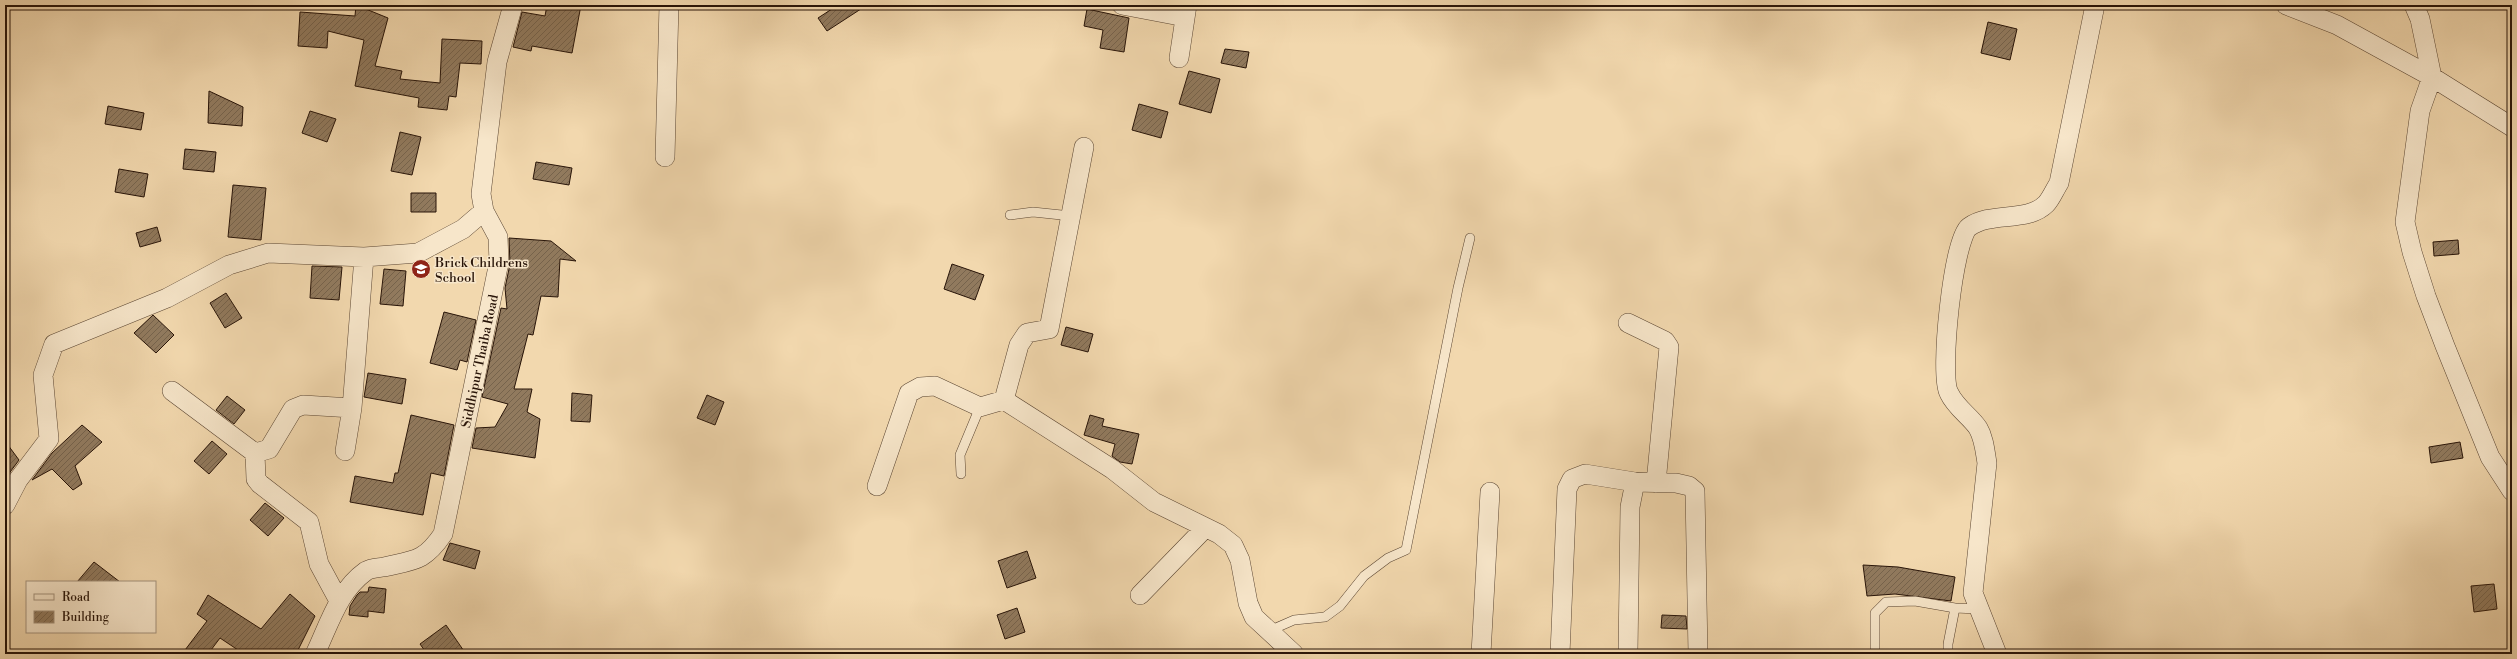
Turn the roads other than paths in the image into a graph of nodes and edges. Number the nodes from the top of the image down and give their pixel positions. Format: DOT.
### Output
graph roads {
  1 [pos="513,5"];
  2 [pos="669,5"];
  3 [pos="1122,5"];
  4 [pos="2095,5"];
  5 [pos="2286,5"];
  6 [pos="2414,5"];
  7 [pos="1186,11"];
  8 [pos="1179,58"];
  9 [pos="2432,77"];
  10 [pos="2512,127"];
  11 [pos="1084,147"];
  12 [pos="665,157"];
  13 [pos="484,211"];
  14 [pos="1010,215"];
  15 [pos="1071,216"];
  16 [pos="1470,238"];
  17 [pos="364,256"];
  18 [pos="1628,323"];
  19 [pos="172,391"];
  20 [pos="1004,400"];
  21 [pos="980,406"];
  22 [pos="352,408"];
  23 [pos="345,451"];
  24 [pos="255,453"];
  25 [pos="961,474"];
  26 [pos="1635,482"];
  27 [pos="1656,483"];
  28 [pos="877,486"];
  29 [pos="2512,491"];
  30 [pos="1490,492"];
  31 [pos="5,505"];
  32 [pos="1205,528"];
  33 [pos="1140,595"];
  34 [pos="339,601"];
  35 [pos="1955,608"];
  36 [pos="1978,609"];
  37 [pos="1269,631"];
  38 [pos="315,654"];
  39 [pos="1294,654"];
  40 [pos="1481,654"];
  41 [pos="1560,654"];
  42 [pos="1628,654"];
  43 [pos="1698,654"];
  44 [pos="1876,654"];
  45 [pos="1948,654"];
  46 [pos="1997,654"];
  1 -- 13 [label="street, Siddhipur Thaiba Road"];
  2 -- 12 [label="street"];
  3 -- 7 [label="street"];
  4 -- 36 [label="street"];
  5 -- 9 [label="street"];
  6 -- 9 [label="street"];
  7 -- 8 [label="street"];
  9 -- 10 [label="street"];
  9 -- 29 [label="street"];
  11 -- 15 [label="street"];
  13 -- 17 [label="street"];
  13 -- 34 [label="street, Siddhipur Thaiba Road"];
  14 -- 15 [label="lane"];
  15 -- 20 [label="street"];
  16 -- 37 [label="lane"];
  17 -- 22 [label="street"];
  17 -- 31 [label="street"];
  18 -- 27 [label="street"];
  19 -- 24 [label="street"];
  20 -- 21 [label="street"];
  20 -- 32 [label="street"];
  21 -- 25 [label="lane"];
  21 -- 28 [label="street"];
  22 -- 23 [label="street"];
  22 -- 24 [label="street"];
  24 -- 34 [label="street"];
  26 -- 27 [label="street"];
  26 -- 41 [label="street"];
  26 -- 42 [label="street"];
  27 -- 43 [label="street"];
  30 -- 40 [label="street"];
  32 -- 33 [label="street"];
  32 -- 37 [label="street"];
  34 -- 38 [label="street, Siddhipur Thaiba Road"];
  35 -- 36 [label="lane"];
  35 -- 44 [label="lane"];
  35 -- 45 [label="lane"];
  36 -- 46 [label="street"];
  37 -- 39 [label="street"];
}
